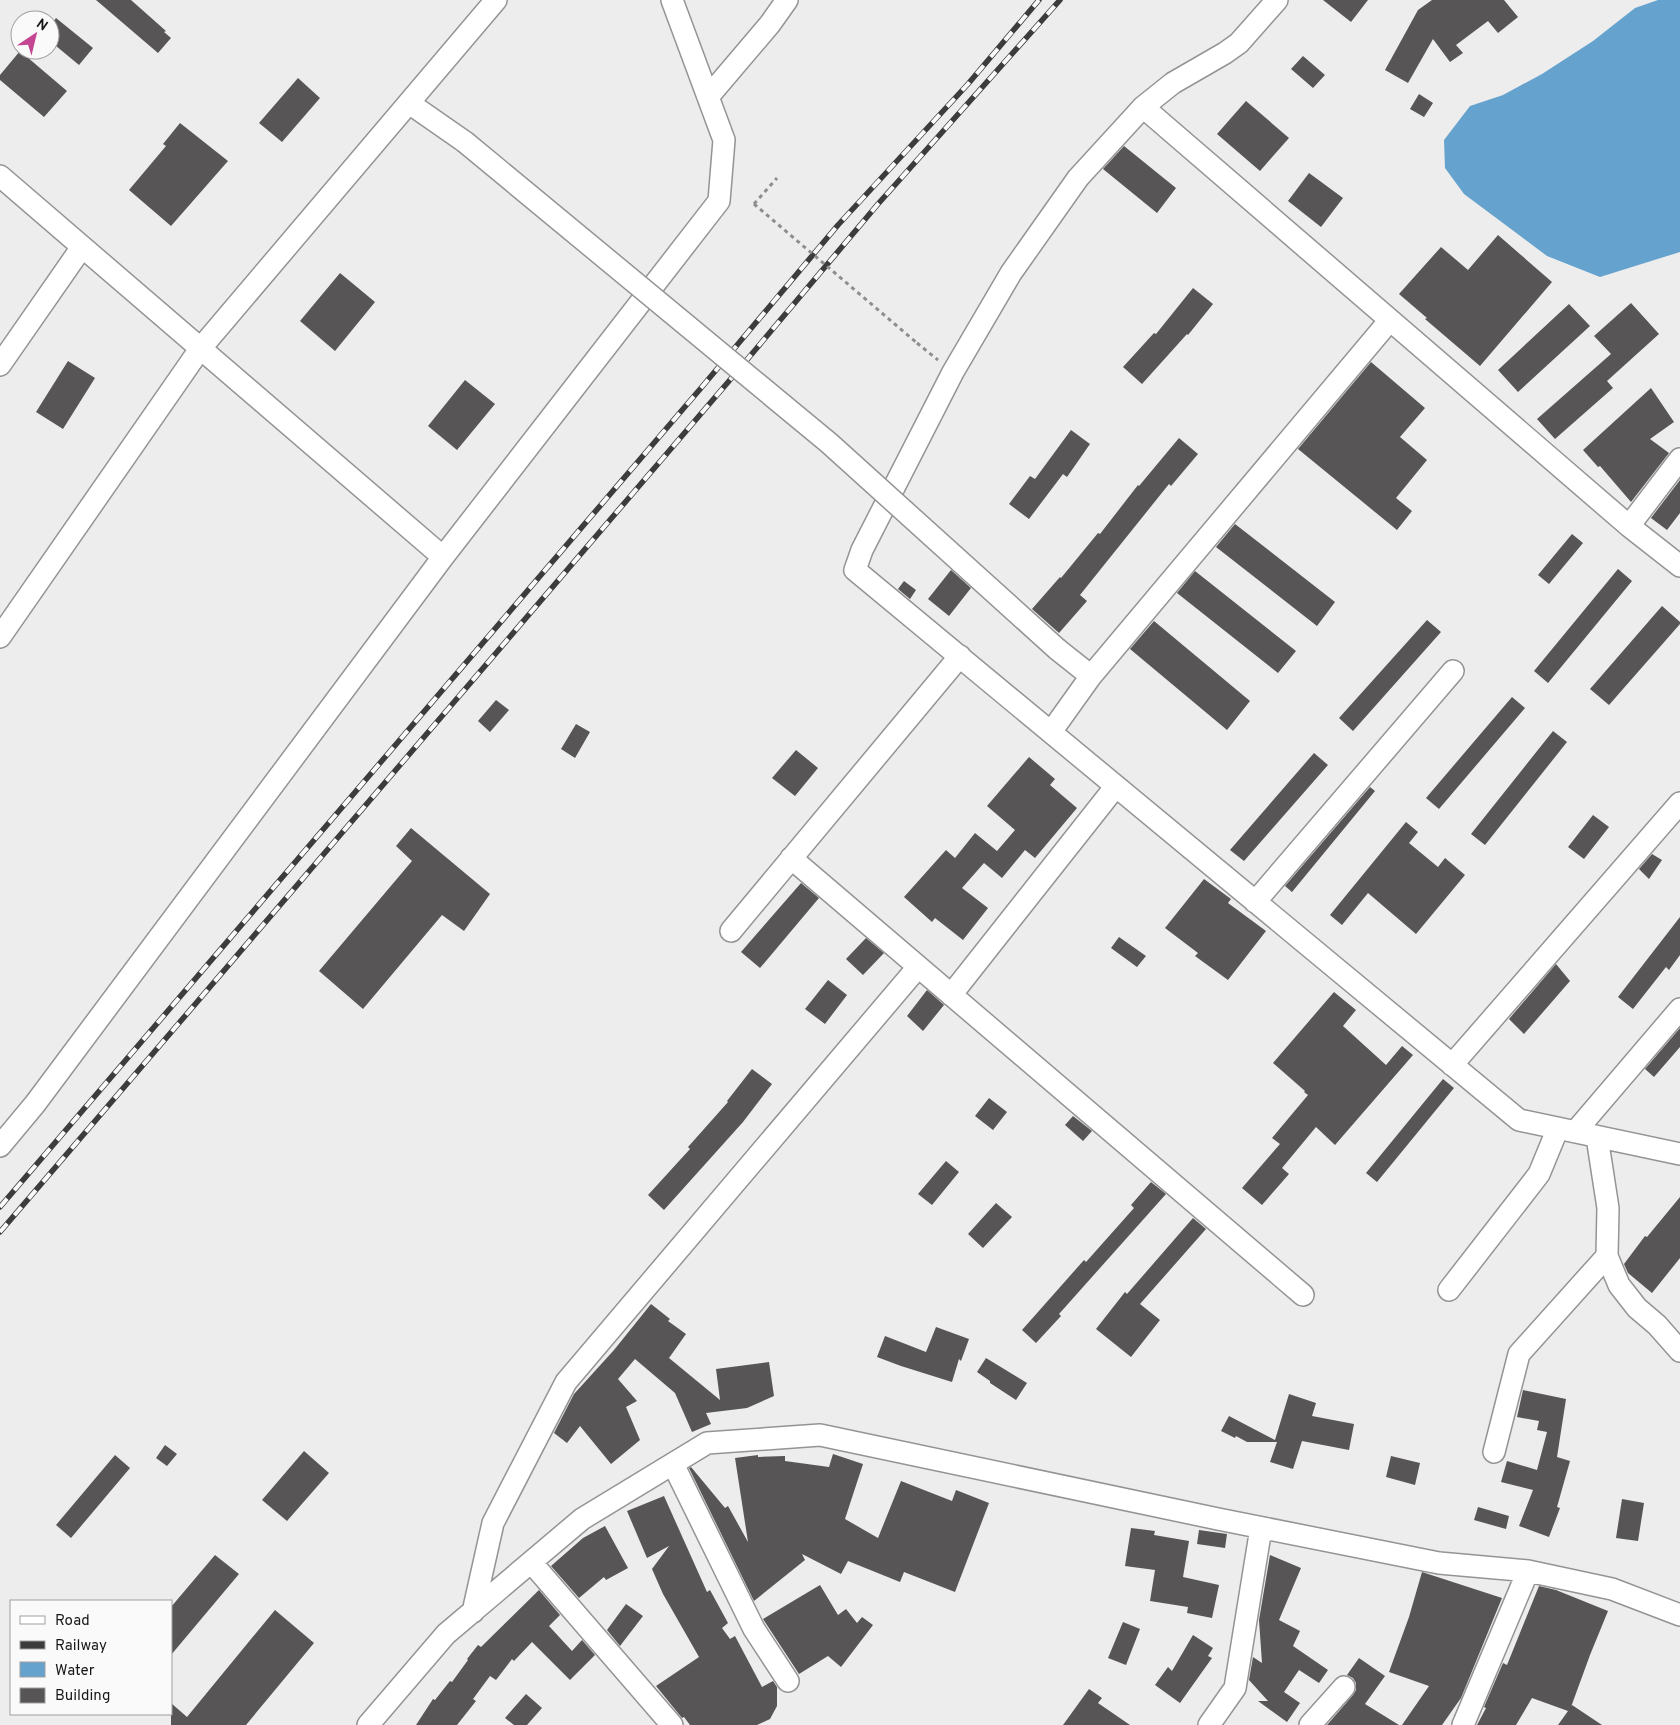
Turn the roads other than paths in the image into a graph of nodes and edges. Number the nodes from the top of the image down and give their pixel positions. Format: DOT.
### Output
graph roads {
  1 [pos="496,0"];
  2 [pos="672,0"];
  3 [pos="788,0"];
  4 [pos="1277,0"];
  5 [pos="708,97"];
  6 [pos="409,103"];
  7 [pos="1143,107"];
  8 [pos="0,176"];
  9 [pos="82,247"];
  10 [pos="1390,320"];
  11 [pos="200,350"];
  12 [pos="0,365"];
  13 [pos="1680,459"];
  14 [pos="1629,526"];
  15 [pos="443,557"];
  16 [pos="1680,566"];
  17 [pos="0,637"];
  18 [pos="960,656"];
  19 [pos="1453,671"];
  20 [pos="1091,676"];
  21 [pos="1051,732"];
  22 [pos="1116,786"];
  23 [pos="1680,803"];
  24 [pos="791,858"];
  25 [pos="1255,902"];
  26 [pos="731,931"];
  27 [pos="918,967"];
  28 [pos="951,995"];
  29 [pos="1680,1009"];
  30 [pos="1452,1065"];
  31 [pos="1566,1130"];
  32 [pos="1597,1137"];
  33 [pos="0,1146"];
  34 [pos="1680,1154"];
  35 [pos="1607,1256"];
  36 [pos="1449,1290"];
  37 [pos="1303,1295"];
  38 [pos="1680,1351"];
  39 [pos="1494,1452"];
  40 [pos="673,1464"];
  41 [pos="1261,1528"];
  42 [pos="531,1562"];
  43 [pos="1528,1571"];
  44 [pos="473,1612"];
  45 [pos="1680,1615"];
  46 [pos="788,1681"];
  47 [pos="1344,1687"];
  48 [pos="1464,1724"];
  49 [pos="368,1725"];
  50 [pos="672,1725"];
  51 [pos="1209,1725"];
  52 [pos="1310,1725"];
  1 -- 6 [label="street"];
  2 -- 5 [label="street"];
  3 -- 5 [label="street"];
  4 -- 7 [label="street"];
  5 -- 15 [label="street"];
  6 -- 11 [label="street"];
  6 -- 20 [label="street, bridge"];
  7 -- 10 [label="street"];
  7 -- 18 [label="street"];
  8 -- 9 [label="street"];
  9 -- 11 [label="street"];
  9 -- 12 [label="street"];
  10 -- 14 [label="street"];
  10 -- 20 [label="street"];
  11 -- 15 [label="street"];
  11 -- 17 [label="street"];
  13 -- 14 [label="street"];
  14 -- 16 [label="street"];
  15 -- 33 [label="street"];
  18 -- 21 [label="street"];
  18 -- 24 [label="street"];
  19 -- 25 [label="street"];
  20 -- 21 [label="street"];
  21 -- 22 [label="street"];
  22 -- 25 [label="street"];
  22 -- 28 [label="street"];
  23 -- 30 [label="street"];
  24 -- 26 [label="street"];
  24 -- 27 [label="street"];
  25 -- 30 [label="street"];
  27 -- 28 [label="street"];
  27 -- 44 [label="street"];
  28 -- 37 [label="street"];
  29 -- 31 [label="street"];
  30 -- 31 [label="street"];
  31 -- 32 [label="street"];
  31 -- 36 [label="street"];
  32 -- 34 [label="street"];
  32 -- 35 [label="street"];
  35 -- 38 [label="street"];
  35 -- 39 [label="street"];
  40 -- 41 [label="street"];
  40 -- 42 [label="street"];
  40 -- 46 [label="street"];
  41 -- 43 [label="street"];
  41 -- 51 [label="street"];
  42 -- 44 [label="street"];
  42 -- 50 [label="street"];
  43 -- 45 [label="street"];
  43 -- 48 [label="street"];
  44 -- 49 [label="street"];
  47 -- 52 [label="street"];
}
